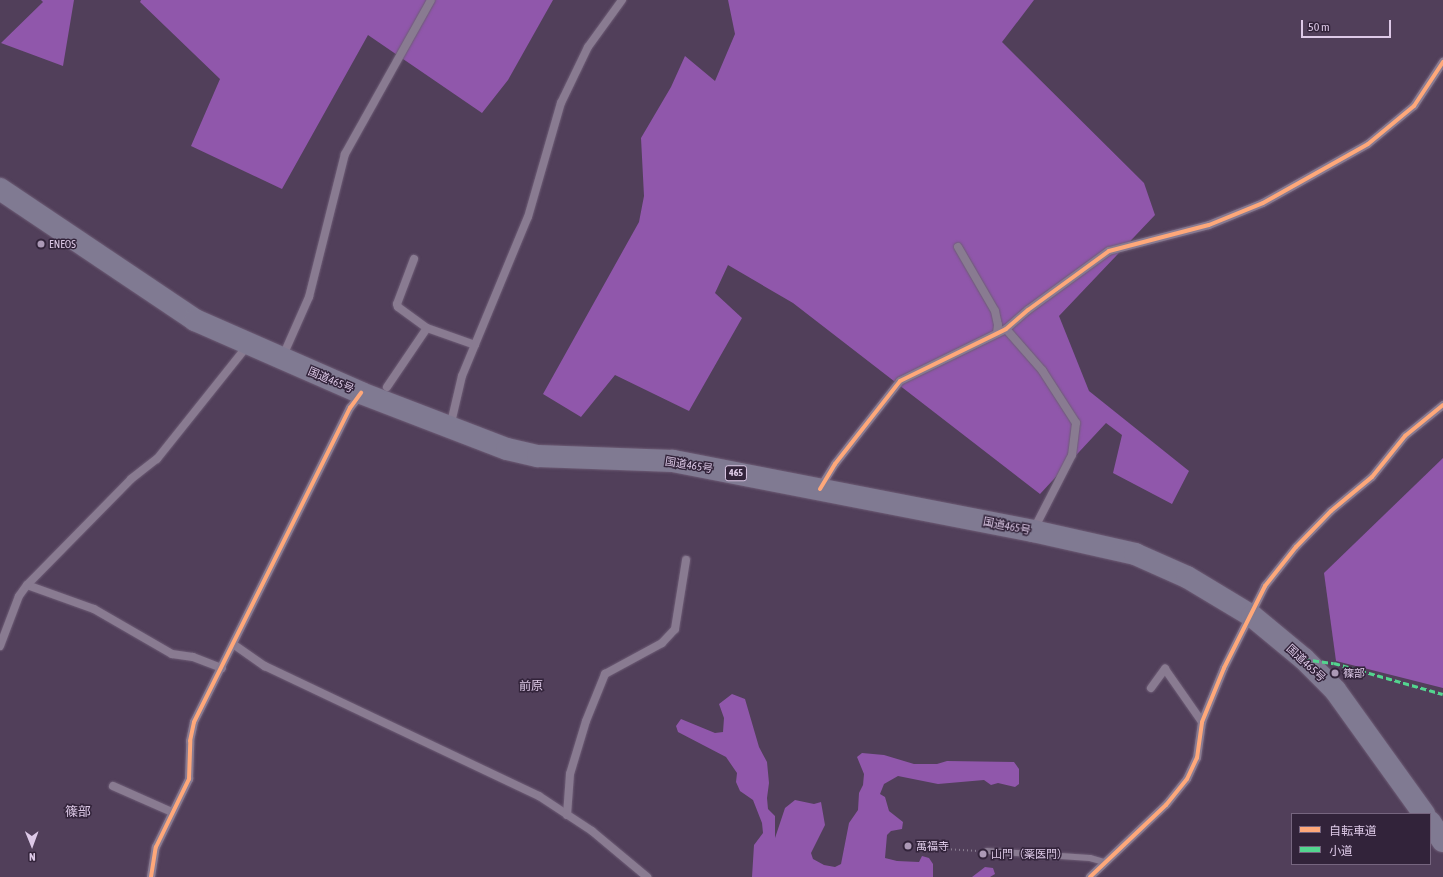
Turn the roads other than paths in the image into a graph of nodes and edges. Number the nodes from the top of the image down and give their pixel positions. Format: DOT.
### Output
graph roads {
  1 [pos="431,0"];
  2 [pos="622,0"];
  3 [pos="1443,62"];
  4 [pos="0,188"];
  5 [pos="958,247"];
  6 [pos="414,259"];
  7 [pos="427,328"];
  8 [pos="1006,329"];
  9 [pos="997,333"];
  10 [pos="248,345"];
  11 [pos="475,345"];
  12 [pos="282,360"];
  13 [pos="387,387"];
  14 [pos="361,393"];
  15 [pos="1443,405"];
  16 [pos="450,429"];
  17 [pos="820,488"];
  18 [pos="1034,531"];
  19 [pos="686,560"];
  20 [pos="28,585"];
  21 [pos="1252,616"];
  22 [pos="233,644"];
  23 [pos="0,646"];
  24 [pos="222,668"];
  25 [pos="1151,688"];
  26 [pos="1202,722"];
  27 [pos="113,786"];
  28 [pos="172,812"];
  29 [pos="1423,813"];
  30 [pos="567,815"];
  31 [pos="1431,823"];
  32 [pos="1443,840"];
  33 [pos="987,851"];
  34 [pos="1104,862"];
  35 [pos="151,877"];
  36 [pos="647,877"];
  37 [pos="1090,877"];
  1 -- 12 [label="street"];
  2 -- 11 [label="street"];
  3 -- 8 [label="street"];
  4 -- 10 [label="highway, 国道465号 / 465"];
  5 -- 9 [label="street"];
  6 -- 7 [label="street"];
  7 -- 11 [label="street"];
  7 -- 13 [label="street"];
  8 -- 9 [label="street"];
  8 -- 18 [label="street"];
  9 -- 17 [label="street"];
  10 -- 12 [label="highway, 国道465号 / 465"];
  10 -- 20 [label="street"];
  11 -- 16 [label="street"];
  12 -- 14 [label="highway, 国道465号 / 465"];
  14 -- 16 [label="highway, 国道465号 / 465"];
  14 -- 22 [label="street"];
  15 -- 21 [label="street"];
  16 -- 17 [label="highway, 国道465号 / 465"];
  17 -- 18 [label="highway, 国道465号 / 465"];
  18 -- 21 [label="highway, 国道465号 / 465"];
  19 -- 30 [label="street"];
  20 -- 23 [label="street"];
  20 -- 24 [label="street"];
  21 -- 26 [label="street"];
  21 -- 29 [label="highway, 国道465号 / 465"];
  22 -- 24 [label="street"];
  22 -- 30 [label="street"];
  24 -- 28 [label="street"];
  25 -- 26 [label="street"];
  26 -- 34 [label="street"];
  27 -- 28 [label="street"];
  28 -- 35 [label="street"];
  30 -- 36 [label="street"];
  31 -- 32 [label="highway"];
  33 -- 34 [label="lane"];
  34 -- 37 [label="street"];
}
